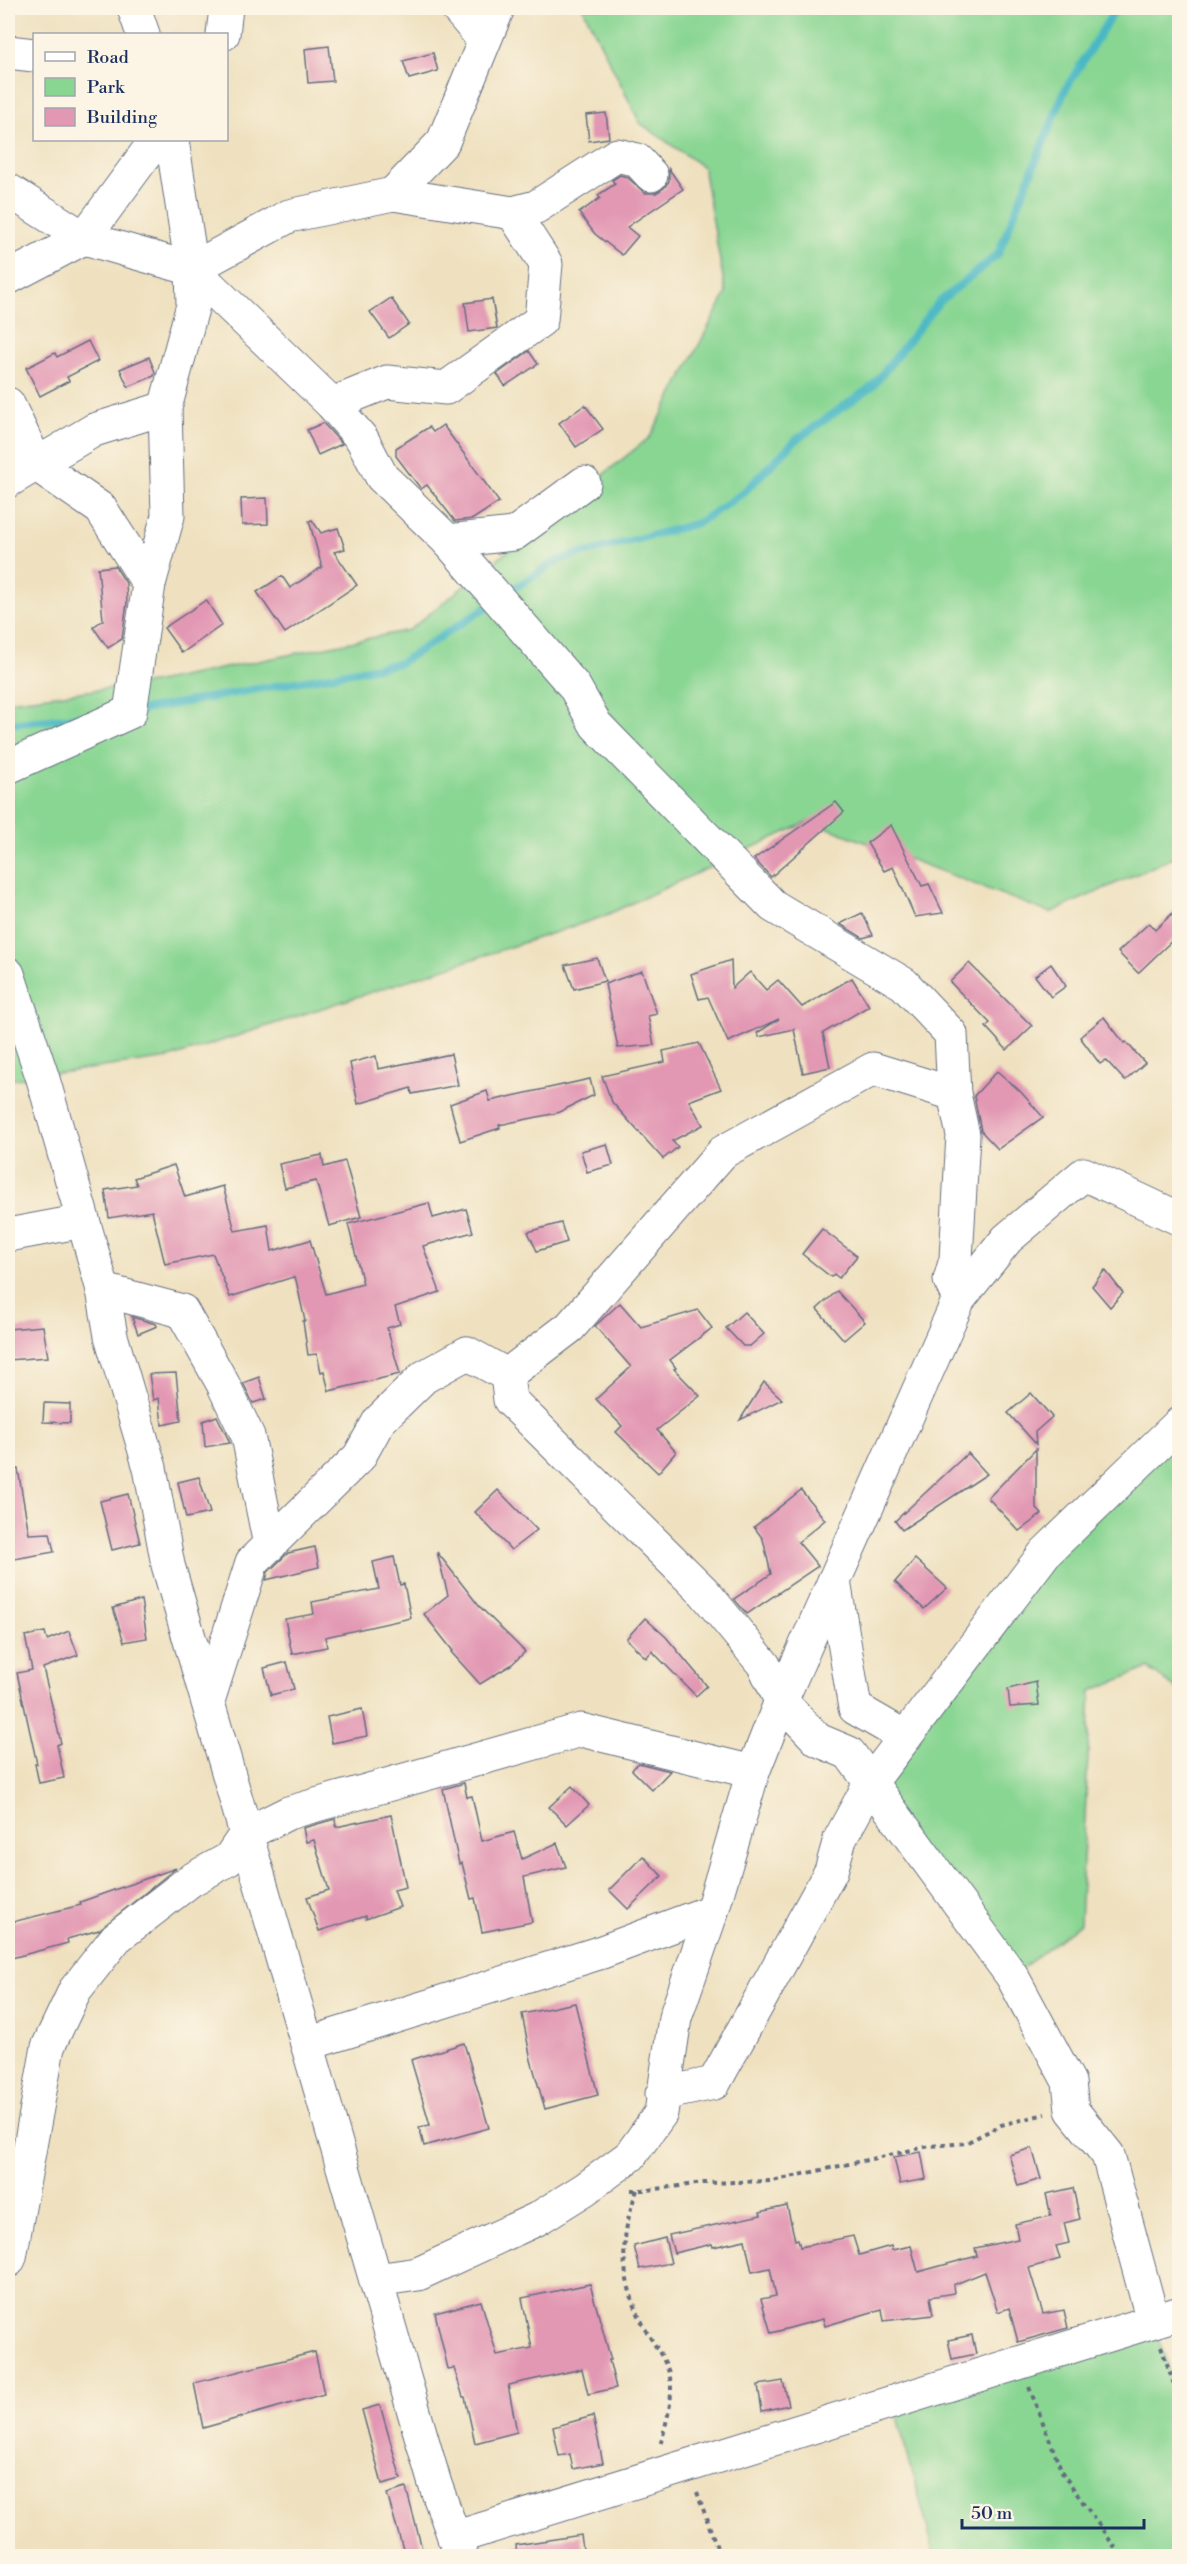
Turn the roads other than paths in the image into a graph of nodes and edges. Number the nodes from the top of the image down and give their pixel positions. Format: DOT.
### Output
graph roads {
  1 [pos="134,8"];
  2 [pos="226,8"];
  3 [pos="457,8"];
  4 [pos="498,8"];
  5 [pos="143,33"];
  6 [pos="223,33"];
  7 [pos="484,40"];
  8 [pos="8,52"];
  9 [pos="33,55"];
  10 [pos="155,141"];
  11 [pos="172,141"];
  12 [pos="651,175"];
  13 [pos="8,190"];
  14 [pos="393,194"];
  15 [pos="513,213"];
  16 [pos="84,238"];
  17 [pos="192,269"];
  18 [pos="8,278"];
  19 [pos="8,404"];
  20 [pos="332,404"];
  21 [pos="165,408"];
  22 [pos="37,465"];
  23 [pos="8,481"];
  24 [pos="584,483"];
  25 [pos="448,541"];
  26 [pos="149,584"];
  27 [pos="8,767"];
  28 [pos="8,974"];
  29 [pos="954,1094"];
  30 [pos="1179,1219"];
  31 [pos="83,1221"];
  32 [pos="8,1234"];
  33 [pos="103,1290"];
  34 [pos="959,1299"];
  35 [pos="507,1375"];
  36 [pos="1179,1423"];
  37 [pos="270,1545"];
  38 [pos="834,1581"];
  39 [pos="208,1701"];
  40 [pos="781,1701"];
  41 [pos="905,1737"];
  42 [pos="753,1772"];
  43 [pos="871,1782"];
  44 [pos="246,1834"];
  45 [pos="712,1911"];
  46 [pos="307,2044"];
  47 [pos="662,2094"];
  48 [pos="8,2261"];
  49 [pos="376,2280"];
  50 [pos="1166,2317"];
  51 [pos="457,2547"];
  1 -- 5 [label="street"];
  2 -- 6 [label="street"];
  3 -- 7 [label="street"];
  4 -- 7 [label="street"];
  7 -- 14 [label="street"];
  8 -- 9 [label="street"];
  10 -- 16 [label="street"];
  11 -- 17 [label="street"];
  12 -- 15 [label="street"];
  13 -- 16 [label="street"];
  14 -- 15 [label="street"];
  14 -- 17 [label="street"];
  15 -- 20 [label="street"];
  16 -- 17 [label="street"];
  16 -- 18 [label="street"];
  17 -- 20 [label="street"];
  17 -- 21 [label="street"];
  19 -- 22 [label="street"];
  20 -- 25 [label="street"];
  21 -- 22 [label="street"];
  21 -- 26 [label="street"];
  22 -- 23 [label="street"];
  22 -- 26 [label="street"];
  24 -- 25 [label="street"];
  25 -- 29 [label="street"];
  26 -- 27 [label="street"];
  28 -- 31 [label="street"];
  29 -- 34 [label="street"];
  29 -- 35 [label="street"];
  30 -- 34 [label="street"];
  31 -- 32 [label="street"];
  31 -- 33 [label="street"];
  33 -- 37 [label="street"];
  33 -- 39 [label="street"];
  34 -- 38 [label="street"];
  35 -- 37 [label="street"];
  35 -- 40 [label="street"];
  36 -- 41 [label="street"];
  37 -- 39 [label="street"];
  38 -- 40 [label="street"];
  38 -- 41 [label="street"];
  39 -- 44 [label="street"];
  40 -- 42 [label="street"];
  40 -- 43 [label="street"];
  41 -- 43 [label="street"];
  42 -- 44 [label="street"];
  42 -- 45 [label="street"];
  43 -- 47 [label="street"];
  43 -- 50 [label="street"];
  44 -- 46 [label="street"];
  44 -- 48 [label="street"];
  45 -- 46 [label="street"];
  45 -- 47 [label="street"];
  46 -- 49 [label="street"];
  47 -- 49 [label="street"];
  49 -- 51 [label="street"];
  50 -- 51 [label="street"];
}
